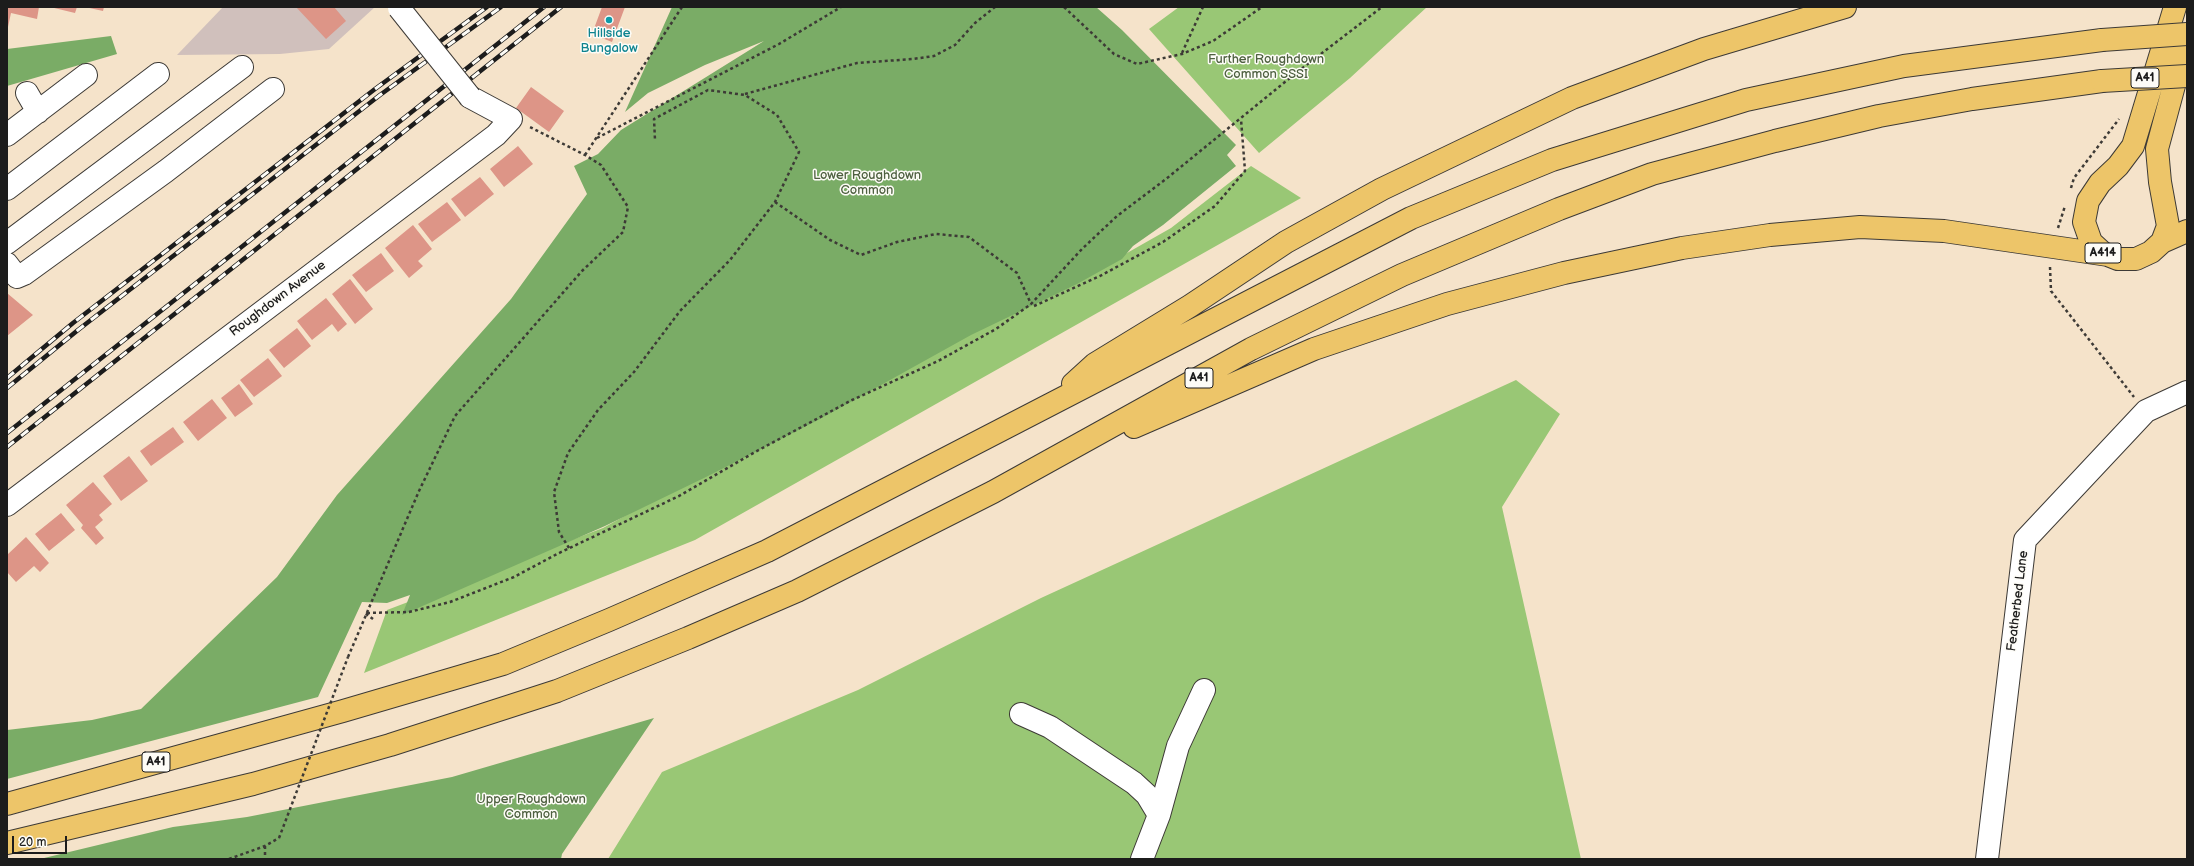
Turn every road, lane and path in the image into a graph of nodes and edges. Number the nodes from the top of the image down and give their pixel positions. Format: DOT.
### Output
graph roads {
  1 [pos="399,7"];
  2 [pos="682,7"];
  3 [pos="841,7"];
  4 [pos="996,7"];
  5 [pos="1064,7"];
  6 [pos="1203,7"];
  7 [pos="1262,7"];
  8 [pos="1382,7"];
  9 [pos="1845,7"];
  10 [pos="2175,7"];
  11 [pos="2187,36"];
  12 [pos="1182,54"];
  13 [pos="242,67"];
  14 [pos="158,74"];
  15 [pos="86,75"];
  16 [pos="2187,76"];
  17 [pos="273,89"];
  18 [pos="26,93"];
  19 [pos="744,95"];
  20 [pos="38,112"];
  21 [pos="2124,113"];
  22 [pos="511,119"];
  23 [pos="1241,119"];
  24 [pos="9,128"];
  25 [pos="597,138"];
  26 [pos="655,140"];
  27 [pos="585,155"];
  28 [pos="7,189"];
  29 [pos="2070,191"];
  30 [pos="775,202"];
  31 [pos="2066,205"];
  32 [pos="2187,231"];
  33 [pos="2162,242"];
  34 [pos="7,243"];
  35 [pos="2049,245"];
  36 [pos="2108,255"];
  37 [pos="7,264"];
  38 [pos="2051,291"];
  39 [pos="1033,305"];
  40 [pos="2187,392"];
  41 [pos="1050,405"];
  42 [pos="2146,411"];
  43 [pos="1077,444"];
  44 [pos="7,506"];
  45 [pos="569,548"];
  46 [pos="365,613"];
  47 [pos="373,618"];
  48 [pos="1204,690"];
  49 [pos="1021,714"];
  50 [pos="7,804"];
  51 [pos="1159,815"];
  52 [pos="7,843"];
  53 [pos="265,846"];
  54 [pos="229,859"];
  55 [pos="265,859"];
  56 [pos="1142,859"];
  57 [pos="1987,859"];
  1 -- 22 [label="street, bridge"];
  2 -- 25 [label="path"];
  3 -- 25 [label="path"];
  4 -- 19 [label="path"];
  5 -- 12 [label="path"];
  6 -- 12 [label="path"];
  7 -- 12 [label="path"];
  8 -- 23 [label="path"];
  9 -- 41 [label="highway"];
  10 -- 36 [label="highway, A414"];
  11 -- 33 [label="highway"];
  11 -- 41 [label="highway, A41, bridge"];
  13 -- 34 [label="street"];
  14 -- 28 [label="street"];
  15 -- 20 [label="street"];
  16 -- 43 [label="highway, A41, bridge"];
  17 -- 37 [label="street"];
  18 -- 20 [label="street"];
  19 -- 26 [label="path"];
  19 -- 30 [label="path"];
  20 -- 24 [label="street"];
  21 -- 29 [label="path"];
  22 -- 27 [label="path"];
  22 -- 44 [label="street, Roughdown Avenue"];
  23 -- 39 [label="path"];
  23 -- 39 [label="path"];
  25 -- 27 [label="path"];
  27 -- 46 [label="path"];
  30 -- 39 [label="path"];
  30 -- 45 [label="path"];
  31 -- 35 [label="path"];
  32 -- 33 [label="highway"];
  33 -- 36 [label="highway, A414"];
  35 -- 36 [label="highway"];
  35 -- 43 [label="highway"];
  38 -- 42 [label="path"];
  39 -- 45 [label="path"];
  40 -- 42 [label="street, Featherbed Lane"];
  41 -- 50 [label="highway, A41"];
  42 -- 57 [label="street, Featherbed Lane"];
  43 -- 52 [label="highway, A41"];
  45 -- 46 [label="path"];
  46 -- 47 [label="path"];
  46 -- 53 [label="path, bridge"];
  48 -- 51 [label="street"];
  49 -- 51 [label="street"];
  51 -- 56 [label="street"];
  53 -- 54 [label="path"];
  53 -- 55 [label="path"];
}
